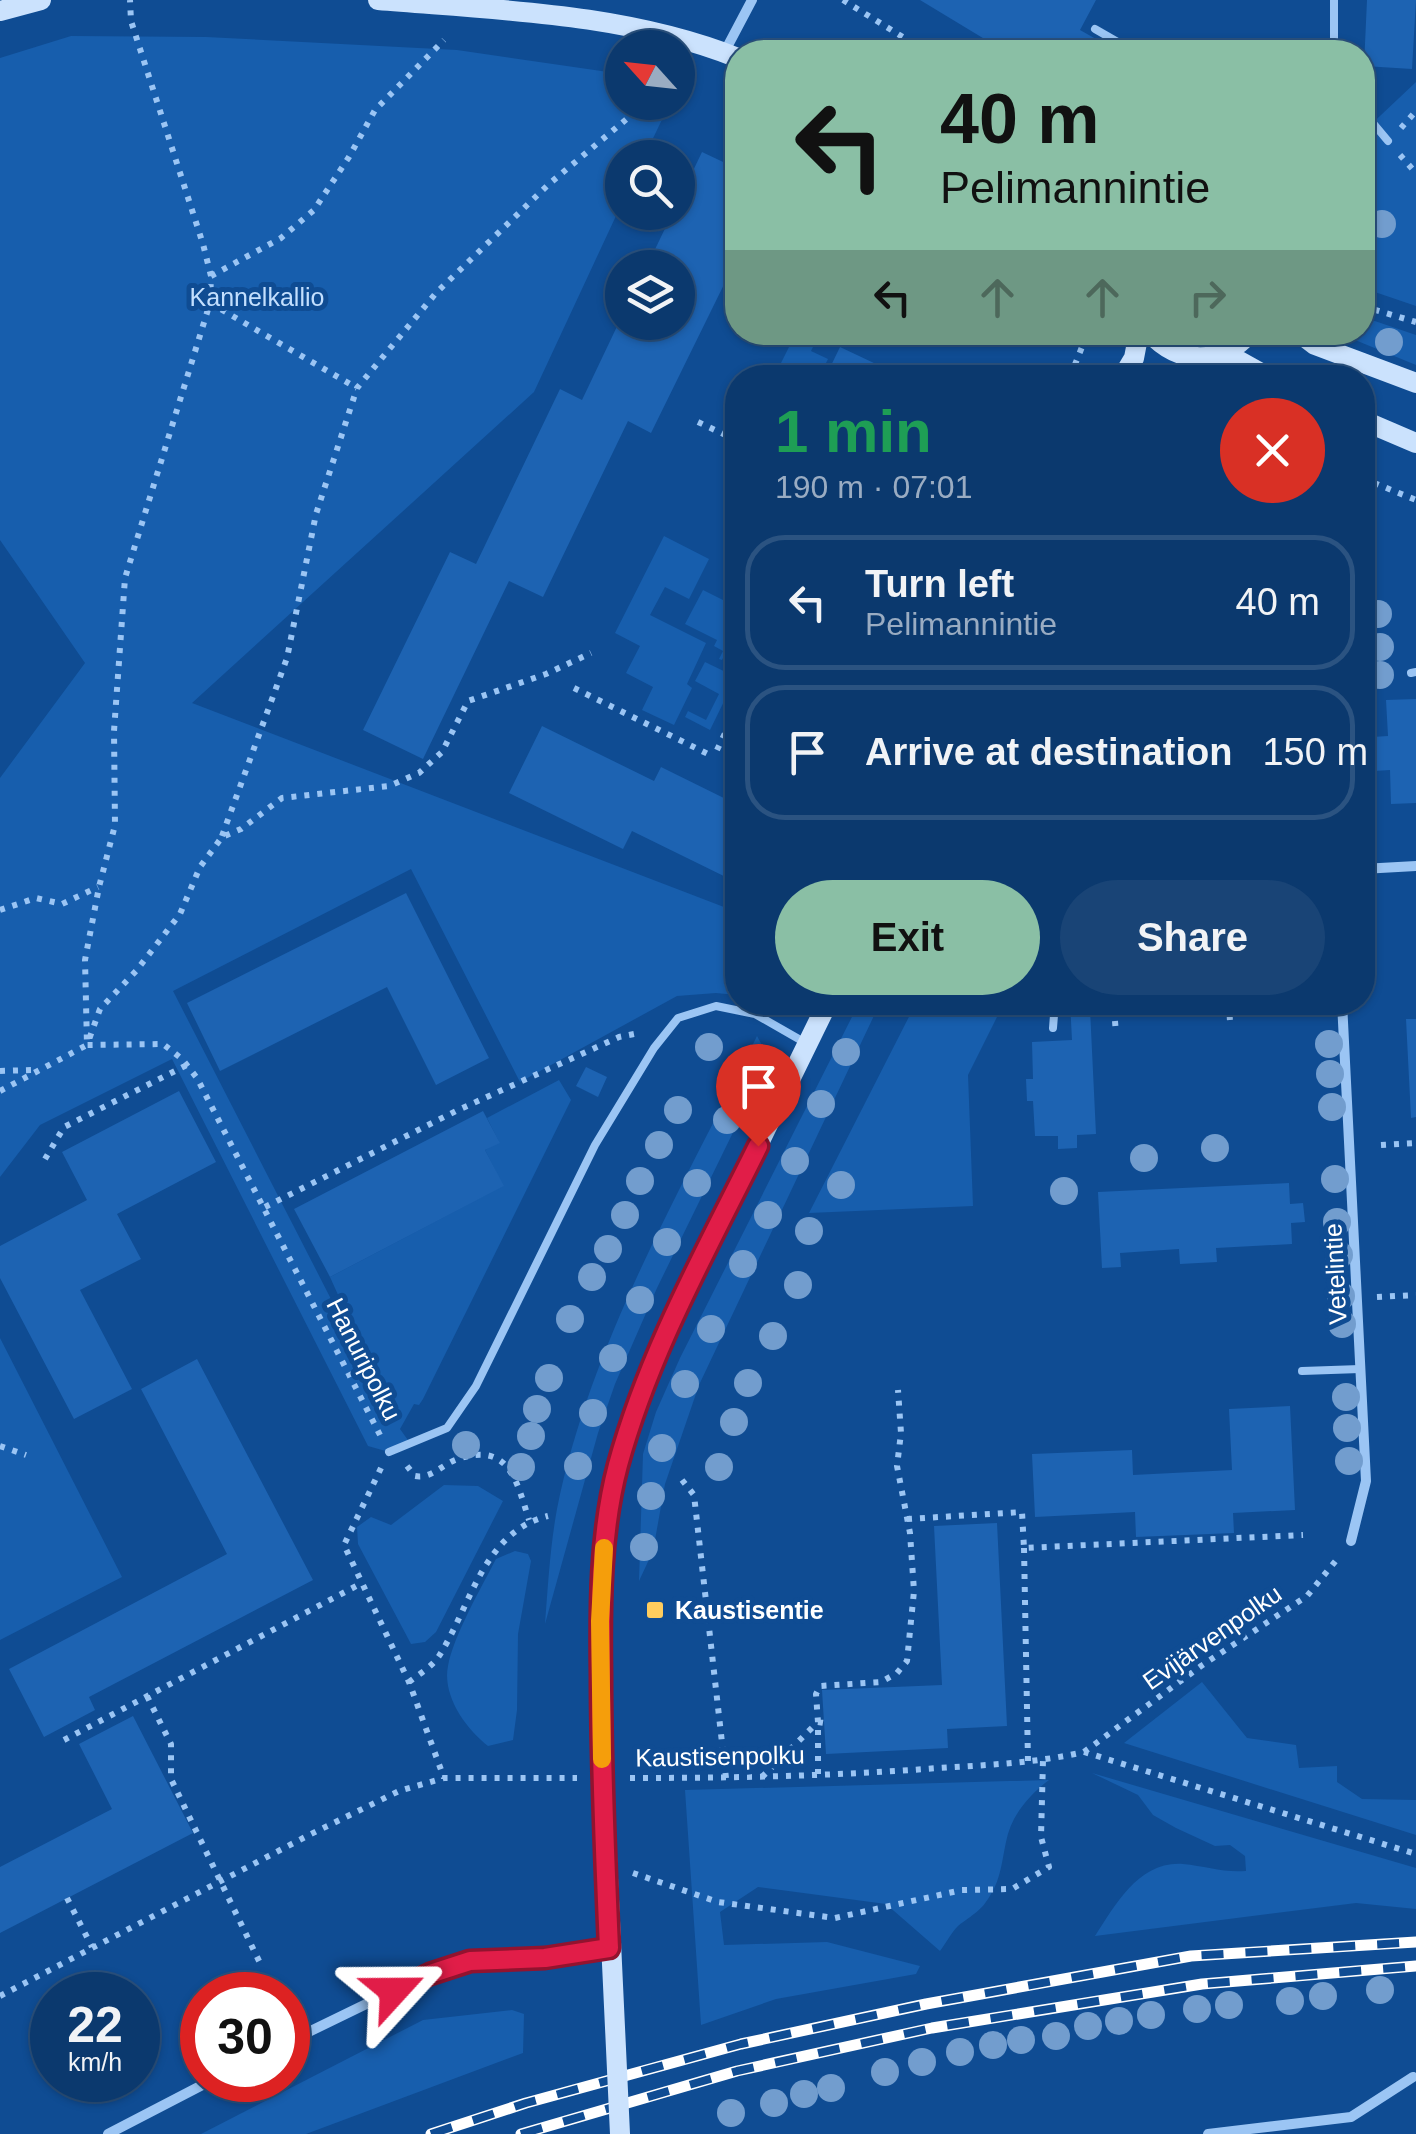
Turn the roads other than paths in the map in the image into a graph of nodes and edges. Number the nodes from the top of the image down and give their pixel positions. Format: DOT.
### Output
graph roads {
  1 [pos="41,0"];
  2 [pos="378,0"];
  3 [pos="752,0"];
  4 [pos="1334,0"];
  5 [pos="0,11"];
  6 [pos="1095,29"];
  7 [pos="737,40"];
  8 [pos="1114,40"];
  9 [pos="1334,40"];
  10 [pos="725,54"];
  11 [pos="1375,126"];
  12 [pos="1388,141"];
  13 [pos="1161,345"];
  14 [pos="1236,345"];
  15 [pos="1316,345"];
  16 [pos="1226,353"];
  17 [pos="1196,358"];
  18 [pos="1188,365"];
  19 [pos="1247,365"];
  20 [pos="1369,365"];
  21 [pos="1375,367"];
  22 [pos="1416,383"];
  23 [pos="1375,426"];
  24 [pos="1416,443"];
  25 [pos="1416,866"];
  26 [pos="1375,868"];
  27 [pos="725,1008"];
  28 [pos="757,1015"];
  29 [pos="822,1015"];
  30 [pos="1054,1015"];
  31 [pos="1343,1015"];
  32 [pos="1053,1028"];
  33 [pos="808,1044"];
  34 [pos="1360,1369"];
  35 [pos="1302,1372"];
  36 [pos="389,1452"];
  37 [pos="1351,1541"];
  38 [pos="609,1948"];
  39 [pos="310,2031"];
  40 [pos="1415,2077"];
  41 [pos="180,2097"];
  42 [pos="108,2134"];
  43 [pos="620,2134"];
  44 [pos="1208,2134"];
  1 -- 5 [label="street"];
  2 -- 10 [label="street"];
  3 -- 7 [label="street"];
  4 -- 9 [label="lane"];
  6 -- 8 [label="lane"];
  11 -- 12 [label="lane"];
  13 -- 17 [label="street"];
  14 -- 16 [label="street"];
  15 -- 20 [label="street"];
  16 -- 17 [label="street"];
  16 -- 19 [label="street"];
  17 -- 18 [label="street"];
  21 -- 22 [label="street"];
  23 -- 24 [label="street"];
  25 -- 26 [label="street"];
  27 -- 36 [label="lane"];
  28 -- 33 [label="lane"];
  29 -- 33 [label="street"];
  30 -- 32 [label="lane"];
  31 -- 34 [label="street, Vetelintie"];
  33 -- 38 [label="street, bridge"];
  34 -- 35 [label="lane"];
  34 -- 37 [label="street, Vetelintie"];
  38 -- 39 [label="street"];
  38 -- 43 [label="street, bridge"];
  40 -- 44 [label="street"];
  41 -- 42 [label="street"];
}
